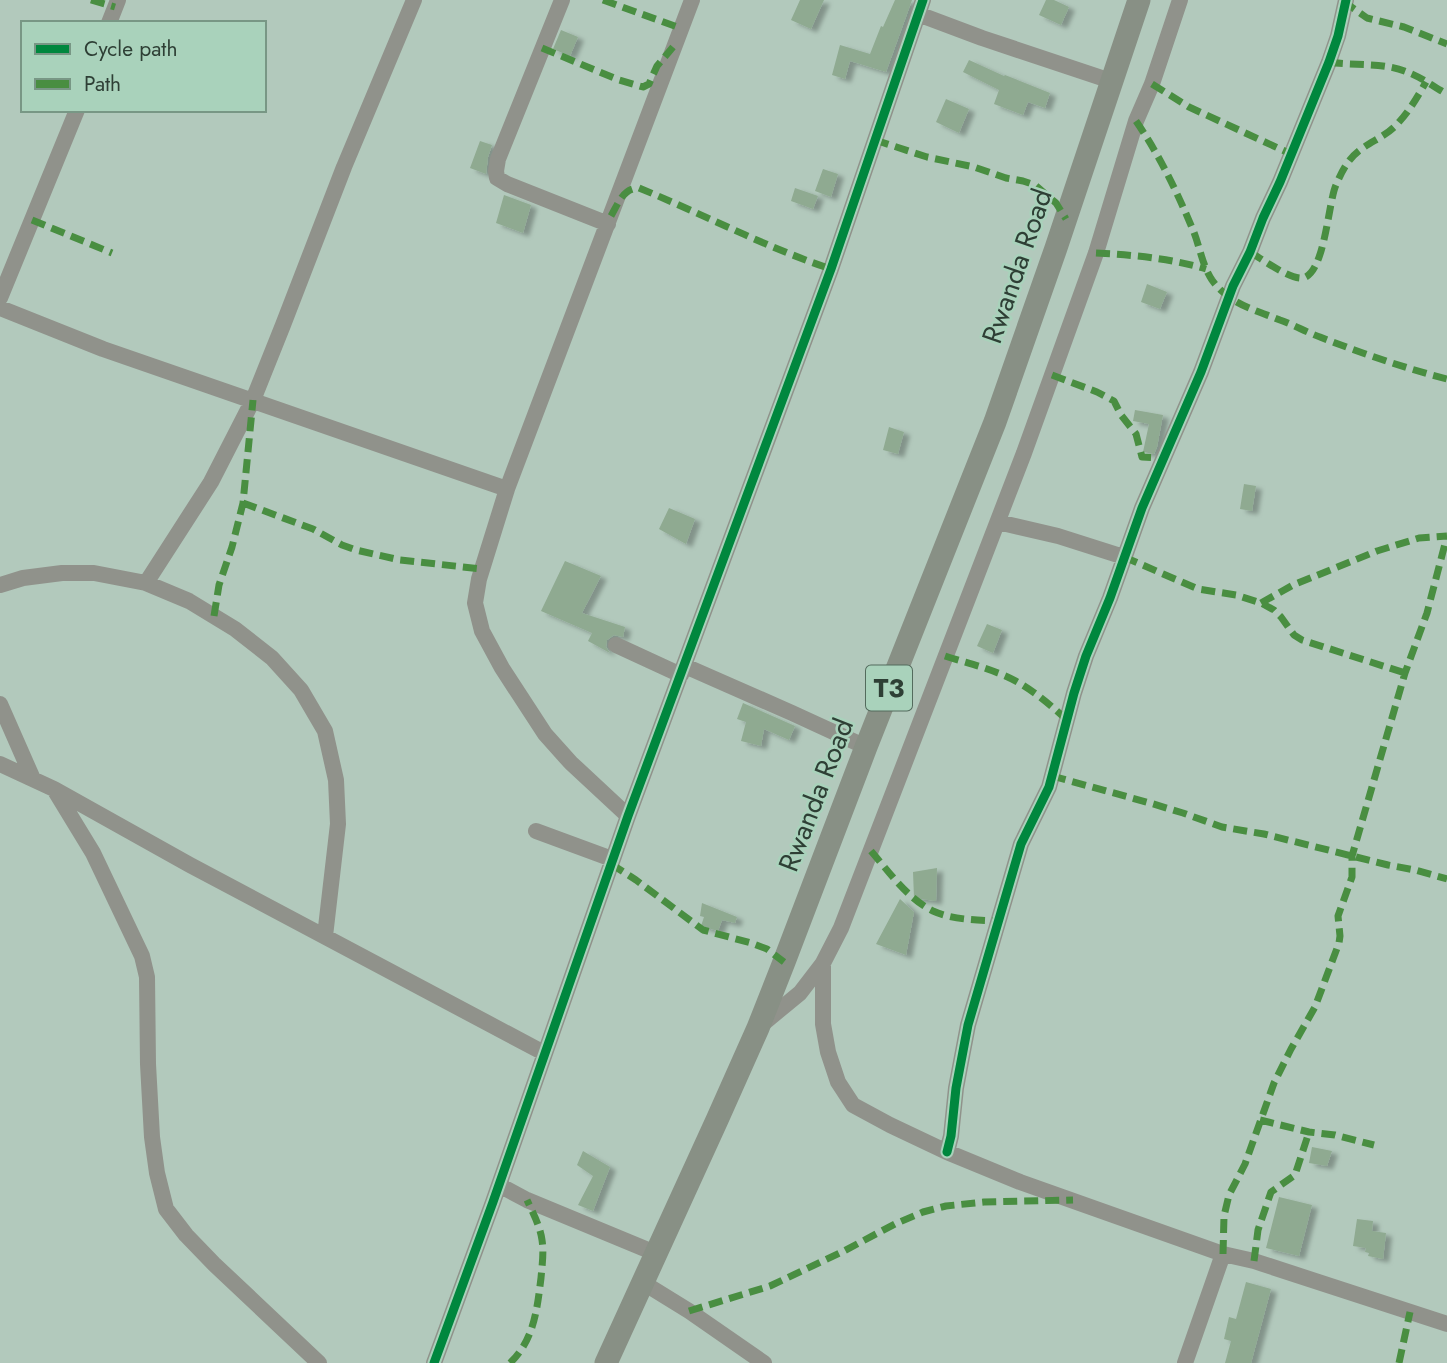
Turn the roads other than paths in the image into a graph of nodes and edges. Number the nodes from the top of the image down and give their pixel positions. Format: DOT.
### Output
graph roads {
  1 [pos="118,0"];
  2 [pos="414,0"];
  3 [pos="562,0"];
  4 [pos="692,0"];
  5 [pos="1139,0"];
  6 [pos="1180,0"];
  7 [pos="1346,0"];
  8 [pos="921,7"];
  9 [pos="110,21"];
  10 [pos="1111,81"];
  11 [pos="76,112"];
  12 [pos="608,224"];
  13 [pos="0,298"];
  14 [pos="0,308"];
  15 [pos="253,400"];
  16 [pos="507,489"];
  17 [pos="998,522"];
  18 [pos="1124,557"];
  19 [pos="146,583"];
  20 [pos="0,585"];
  21 [pos="616,645"];
  22 [pos="683,670"];
  23 [pos="0,704"];
  24 [pos="866,747"];
  25 [pos="0,764"];
  26 [pos="33,779"];
  27 [pos="54,789"];
  28 [pos="628,816"];
  29 [pos="536,831"];
  30 [pos="612,859"];
  31 [pos="325,936"];
  32 [pos="823,963"];
  33 [pos="758,1028"];
  34 [pos="544,1053"];
  35 [pos="947,1152"];
  36 [pos="499,1185"];
  37 [pos="655,1254"];
  38 [pos="1223,1254"];
  39 [pos="642,1282"];
  40 [pos="1447,1324"];
  41 [pos="319,1363"];
  42 [pos="434,1363"];
  43 [pos="606,1363"];
  44 [pos="764,1363"];
  45 [pos="1185,1363"];
  1 -- 9 [label="street"];
  2 -- 15 [label="street"];
  3 -- 12 [label="street"];
  4 -- 12 [label="street"];
  5 -- 10 [label="highway, Rwanda Road / T3"];
  6 -- 17 [label="street"];
  7 -- 18 [label="street"];
  8 -- 10 [label="street"];
  8 -- 22 [label="street"];
  10 -- 24 [label="highway, Rwanda Road / T3"];
  11 -- 13 [label="street"];
  12 -- 16 [label="street"];
  14 -- 15 [label="street"];
  15 -- 16 [label="street"];
  15 -- 19 [label="street"];
  16 -- 28 [label="street"];
  17 -- 18 [label="street"];
  17 -- 32 [label="street"];
  18 -- 35 [label="street"];
  19 -- 20 [label="street"];
  19 -- 31 [label="street"];
  21 -- 22 [label="street"];
  22 -- 24 [label="street"];
  22 -- 28 [label="street"];
  23 -- 26 [label="street"];
  24 -- 33 [label="highway, Rwanda Road / T3"];
  25 -- 26 [label="street"];
  26 -- 27 [label="street"];
  27 -- 31 [label="street"];
  27 -- 41 [label="street"];
  28 -- 30 [label="street"];
  29 -- 30 [label="street"];
  30 -- 34 [label="street"];
  31 -- 34 [label="street"];
  32 -- 33 [label="street"];
  32 -- 35 [label="street"];
  33 -- 37 [label="highway, Rwanda Road / T3"];
  34 -- 36 [label="street"];
  35 -- 38 [label="street"];
  36 -- 37 [label="street"];
  36 -- 42 [label="street"];
  37 -- 39 [label="highway, Rwanda Road / T3"];
  38 -- 40 [label="street"];
  38 -- 45 [label="street"];
  39 -- 43 [label="highway, Rwanda Road / T3"];
  39 -- 44 [label="street"];
}
